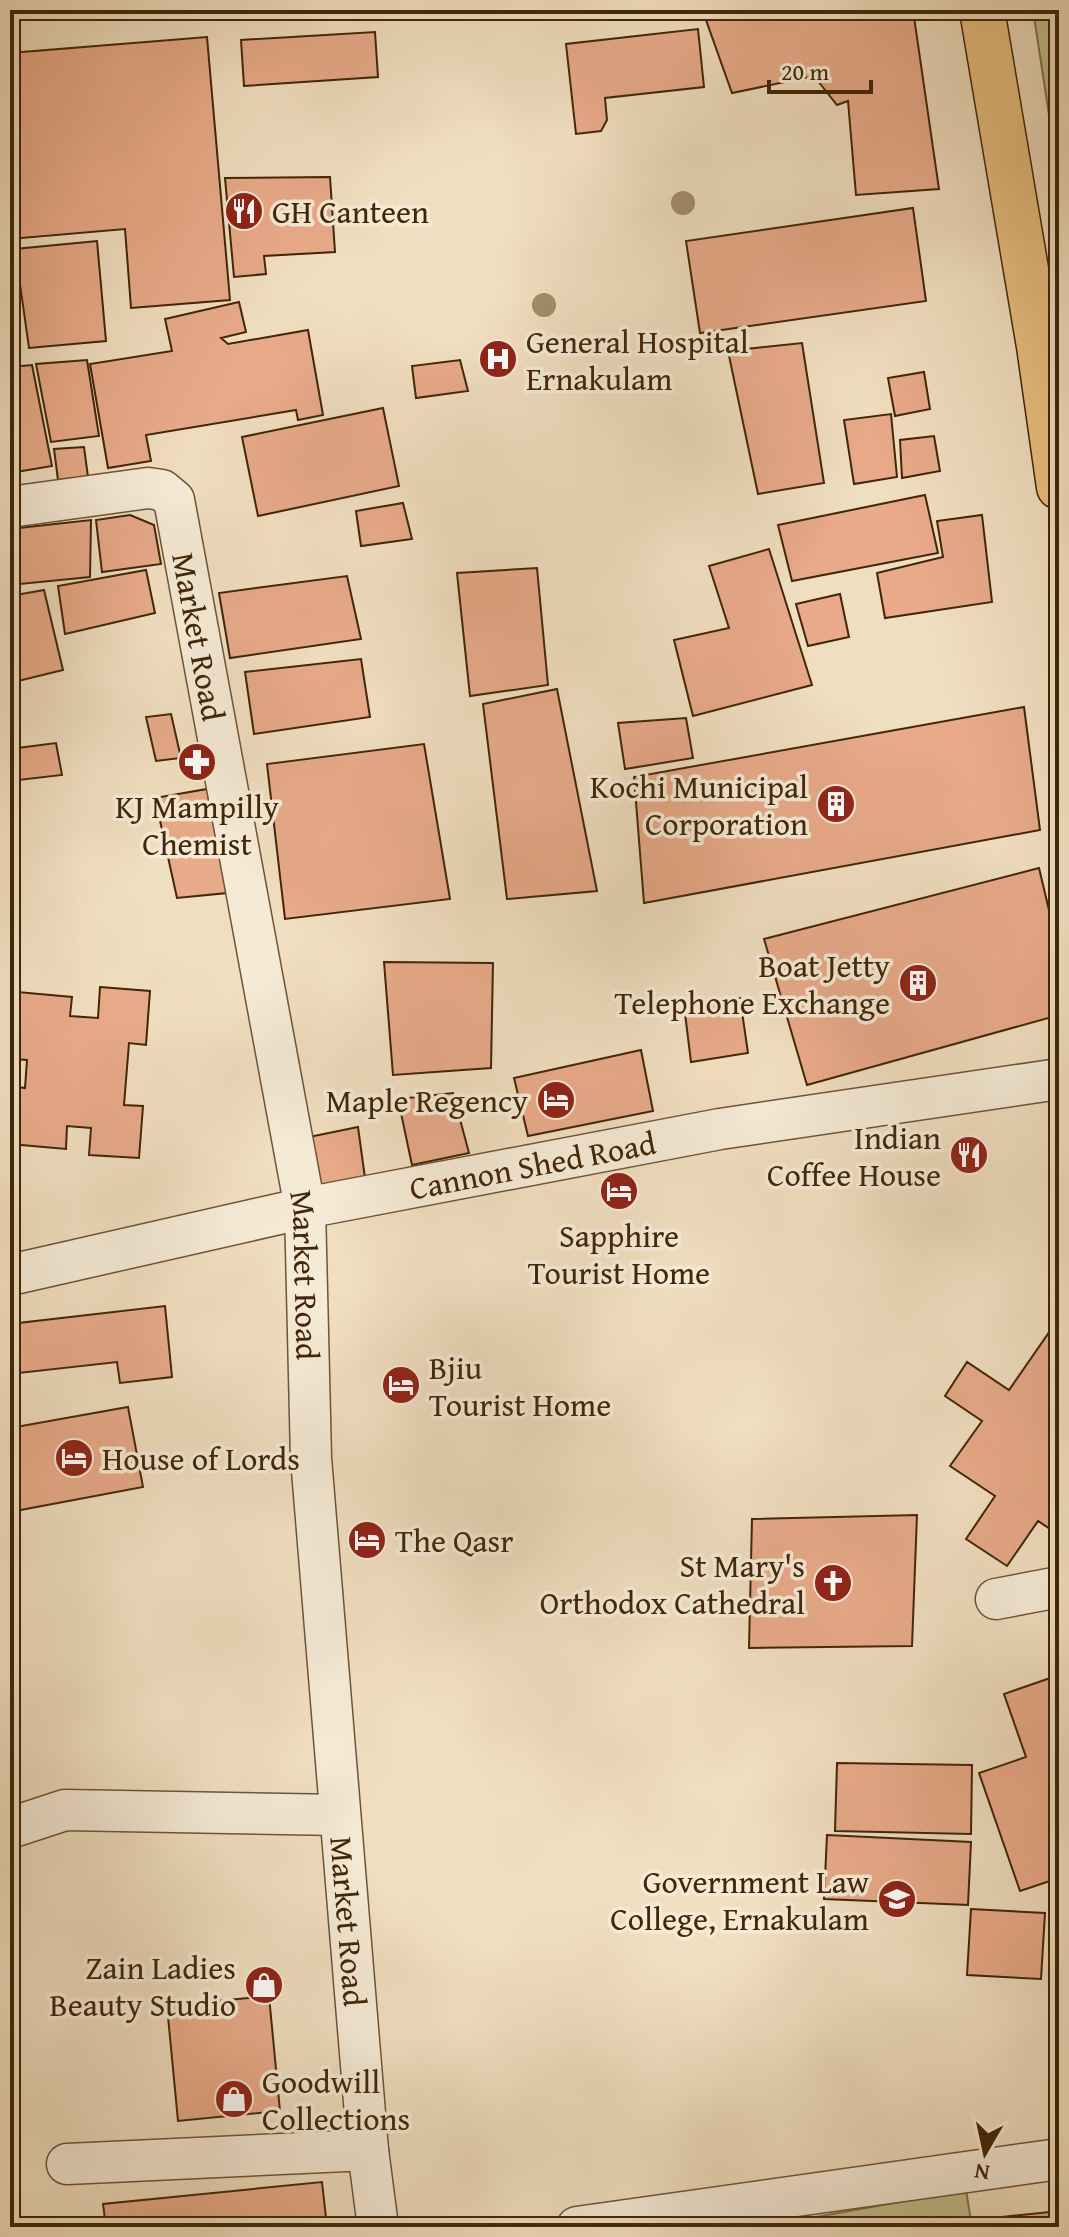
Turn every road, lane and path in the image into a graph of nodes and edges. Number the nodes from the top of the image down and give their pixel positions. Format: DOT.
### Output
graph roads {
  1 [pos="982,10"];
  2 [pos="1053,10"];
  3 [pos="1059,45"];
  4 [pos="1059,487"];
  5 [pos="10,507"];
  6 [pos="1059,1079"];
  7 [pos="305,1208"];
  8 [pos="10,1275"];
  9 [pos="1059,1587"];
  10 [pos="996,1599"];
  11 [pos="340,1815"];
  12 [pos="10,1828"];
  13 [pos="368,2150"];
  14 [pos="1059,2159"];
  15 [pos="67,2164"];
  16 [pos="378,2227"];
  17 [pos="577,2227"];
  1 -- 4 [label="main road"];
  2 -- 3 [label="path"];
  5 -- 7 [label="street, Market Road"];
  6 -- 7 [label="street, Cannon Shed Road"];
  7 -- 8 [label="street, Cannon Shed Road"];
  7 -- 11 [label="street, Market Road"];
  9 -- 10 [label="street"];
  11 -- 12 [label="street"];
  11 -- 13 [label="street, Market Road"];
  13 -- 15 [label="street"];
  13 -- 16 [label="street, Market Road"];
  14 -- 17 [label="street"];
}
